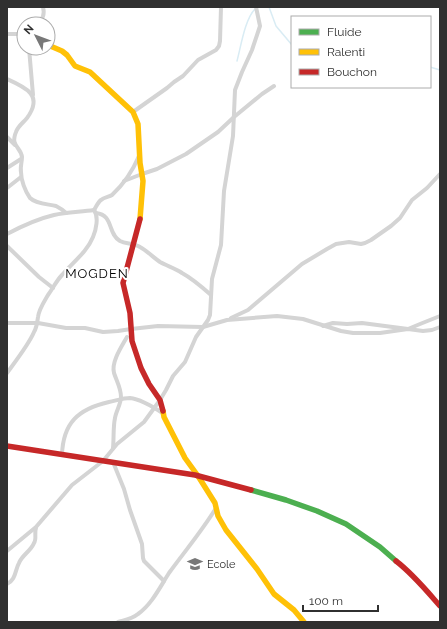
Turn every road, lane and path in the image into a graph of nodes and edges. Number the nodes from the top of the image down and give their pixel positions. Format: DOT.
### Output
graph roads {
  1 [pos="221,7"];
  2 [pos="256,7"];
  3 [pos="56,48"];
  4 [pos="30,56"];
  5 [pos="7,79"];
  6 [pos="274,86"];
  7 [pos="33,96"];
  8 [pos="133,112"];
  9 [pos="234,117"];
  10 [pos="7,137"];
  11 [pos="15,146"];
  12 [pos="140,156"];
  13 [pos="21,160"];
  14 [pos="7,168"];
  15 [pos="142,174"];
  16 [pos="440,174"];
  17 [pos="21,177"];
  18 [pos="124,181"];
  19 [pos="7,188"];
  20 [pos="95,212"];
  21 [pos="66,213"];
  22 [pos="7,234"];
  23 [pos="134,244"];
  24 [pos="7,246"];
  25 [pos="53,288"];
  26 [pos="211,295"];
  27 [pos="440,316"];
  28 [pos="227,320"];
  29 [pos="7,323"];
  30 [pos="38,323"];
  31 [pos="323,326"];
  32 [pos="203,327"];
  33 [pos="440,327"];
  34 [pos="131,329"];
  35 [pos="408,329"];
  36 [pos="118,331"];
  37 [pos="127,337"];
  38 [pos="132,341"];
  39 [pos="7,373"];
  40 [pos="121,399"];
  41 [pos="160,400"];
  42 [pos="154,408"];
  43 [pos="164,414"];
  44 [pos="7,446"];
  45 [pos="113,448"];
  46 [pos="62,455"];
  47 [pos="103,461"];
  48 [pos="113,462"];
  49 [pos="198,476"];
  50 [pos="216,508"];
  51 [pos="36,527"];
  52 [pos="7,551"];
  53 [pos="164,581"];
  54 [pos="7,584"];
  55 [pos="440,606"];
  56 [pos="118,622"];
  57 [pos="304,622"];
  1 -- 8 [label="street"];
  2 -- 9 [label="street"];
  3 -- 8 [label="street"];
  4 -- 7 [label="street"];
  5 -- 7 [label="street"];
  6 -- 9 [label="street"];
  7 -- 11 [label="street"];
  8 -- 12 [label="street"];
  9 -- 15 [label="street"];
  9 -- 26 [label="street"];
  10 -- 11 [label="street"];
  11 -- 13 [label="street"];
  12 -- 15 [label="street"];
  12 -- 18 [label="street"];
  13 -- 14 [label="street"];
  13 -- 17 [label="street"];
  15 -- 18 [label="street"];
  15 -- 23 [label="street"];
  16 -- 28 [label="street"];
  17 -- 19 [label="street"];
  17 -- 21 [label="street"];
  18 -- 20 [label="street"];
  20 -- 21 [label="street"];
  20 -- 23 [label="street"];
  20 -- 25 [label="street"];
  21 -- 22 [label="street"];
  23 -- 26 [label="street"];
  23 -- 34 [label="street"];
  24 -- 25 [label="street"];
  25 -- 30 [label="street"];
  26 -- 32 [label="street"];
  27 -- 35 [label="street"];
  28 -- 31 [label="street"];
  28 -- 32 [label="street"];
  29 -- 30 [label="street"];
  30 -- 36 [label="street"];
  30 -- 39 [label="street"];
  31 -- 35 [label="street"];
  31 -- 35 [label="street"];
  32 -- 34 [label="street"];
  32 -- 41 [label="street"];
  33 -- 35 [label="street"];
  34 -- 36 [label="street"];
  34 -- 38 [label="street"];
  36 -- 37 [label="street"];
  37 -- 38 [label="street"];
  37 -- 40 [label="street"];
  38 -- 41 [label="street"];
  40 -- 42 [label="street"];
  40 -- 45 [label="street"];
  40 -- 46 [label="street"];
  41 -- 42 [label="street"];
  41 -- 43 [label="street"];
  42 -- 43 [label="street"];
  42 -- 45 [label="street"];
  43 -- 49 [label="street"];
  44 -- 46 [label="street"];
  45 -- 47 [label="street"];
  46 -- 47 [label="street"];
  47 -- 48 [label="street"];
  47 -- 51 [label="street"];
  48 -- 49 [label="street"];
  48 -- 53 [label="street"];
  49 -- 50 [label="street"];
  49 -- 55 [label="street"];
  50 -- 53 [label="street"];
  50 -- 57 [label="street"];
  51 -- 52 [label="street"];
  51 -- 54 [label="street"];
  53 -- 56 [label="street"];
}
